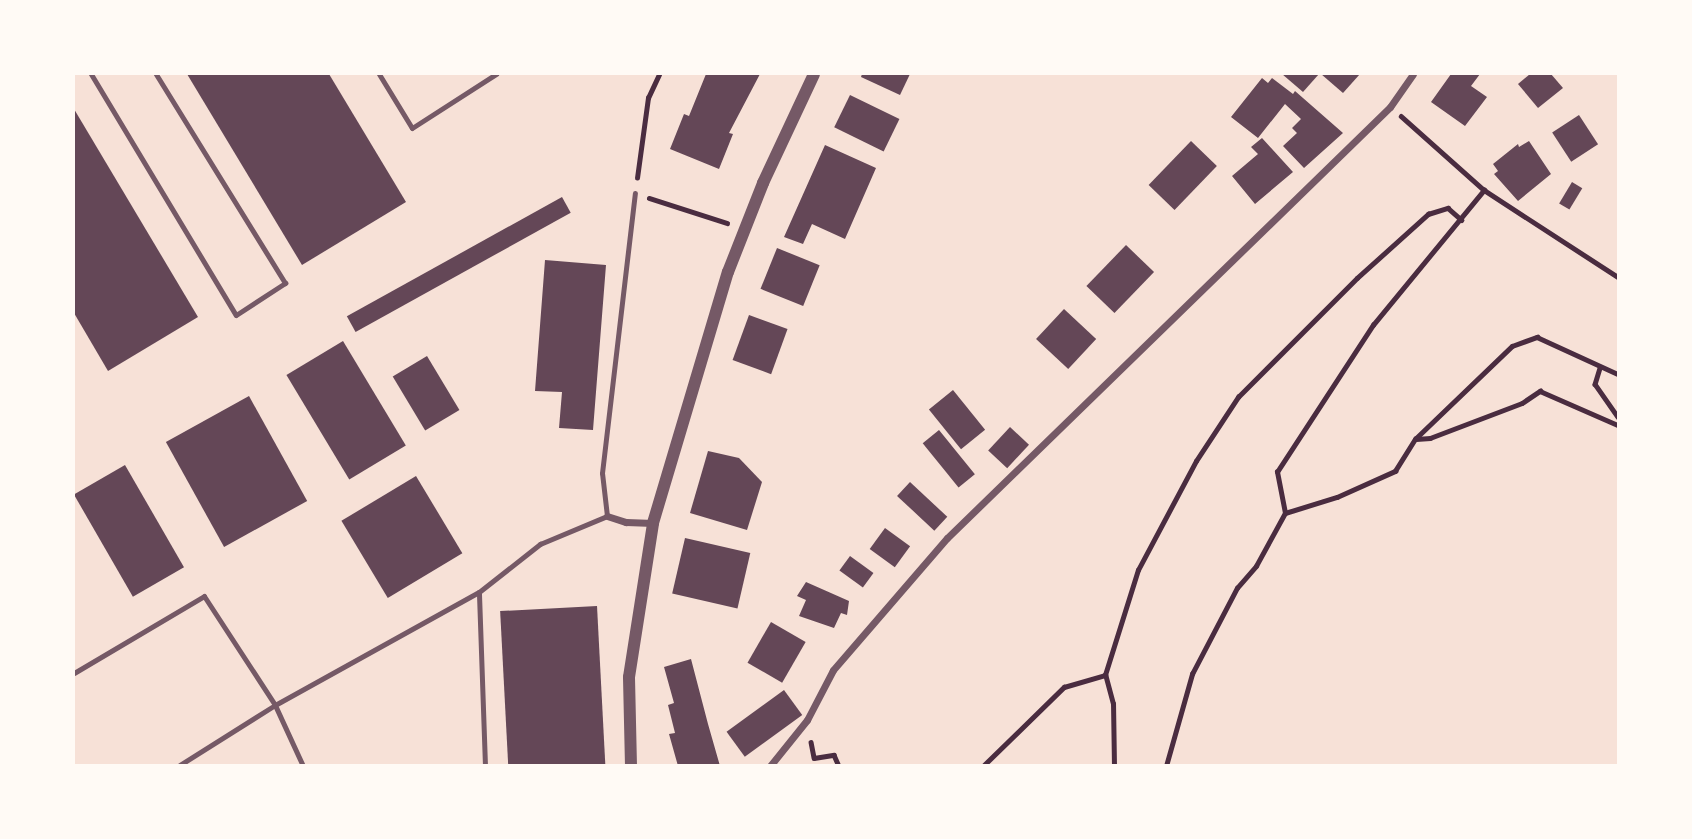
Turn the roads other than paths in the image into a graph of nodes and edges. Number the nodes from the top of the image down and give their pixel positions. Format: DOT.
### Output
graph roads {
  1 [pos="91,74"];
  2 [pos="156,74"];
  3 [pos="379,74"];
  4 [pos="496,74"];
  5 [pos="814,74"];
  6 [pos="1413,74"];
  7 [pos="635,193"];
  8 [pos="607,516"];
  9 [pos="653,523"];
  10 [pos="480,592"];
  11 [pos="74,673"];
  12 [pos="275,705"];
  13 [pos="178,765"];
  14 [pos="303,765"];
  15 [pos="485,765"];
  16 [pos="631,765"];
  17 [pos="770,765"];
  1 -- 2 [label="lane"];
  3 -- 4 [label="lane"];
  5 -- 9 [label="street"];
  6 -- 17 [label="street"];
  7 -- 8 [label="lane"];
  8 -- 9 [label="street"];
  8 -- 10 [label="lane"];
  9 -- 16 [label="street"];
  10 -- 12 [label="lane"];
  10 -- 15 [label="lane"];
  11 -- 12 [label="lane"];
  12 -- 13 [label="lane"];
  12 -- 14 [label="lane"];
}
